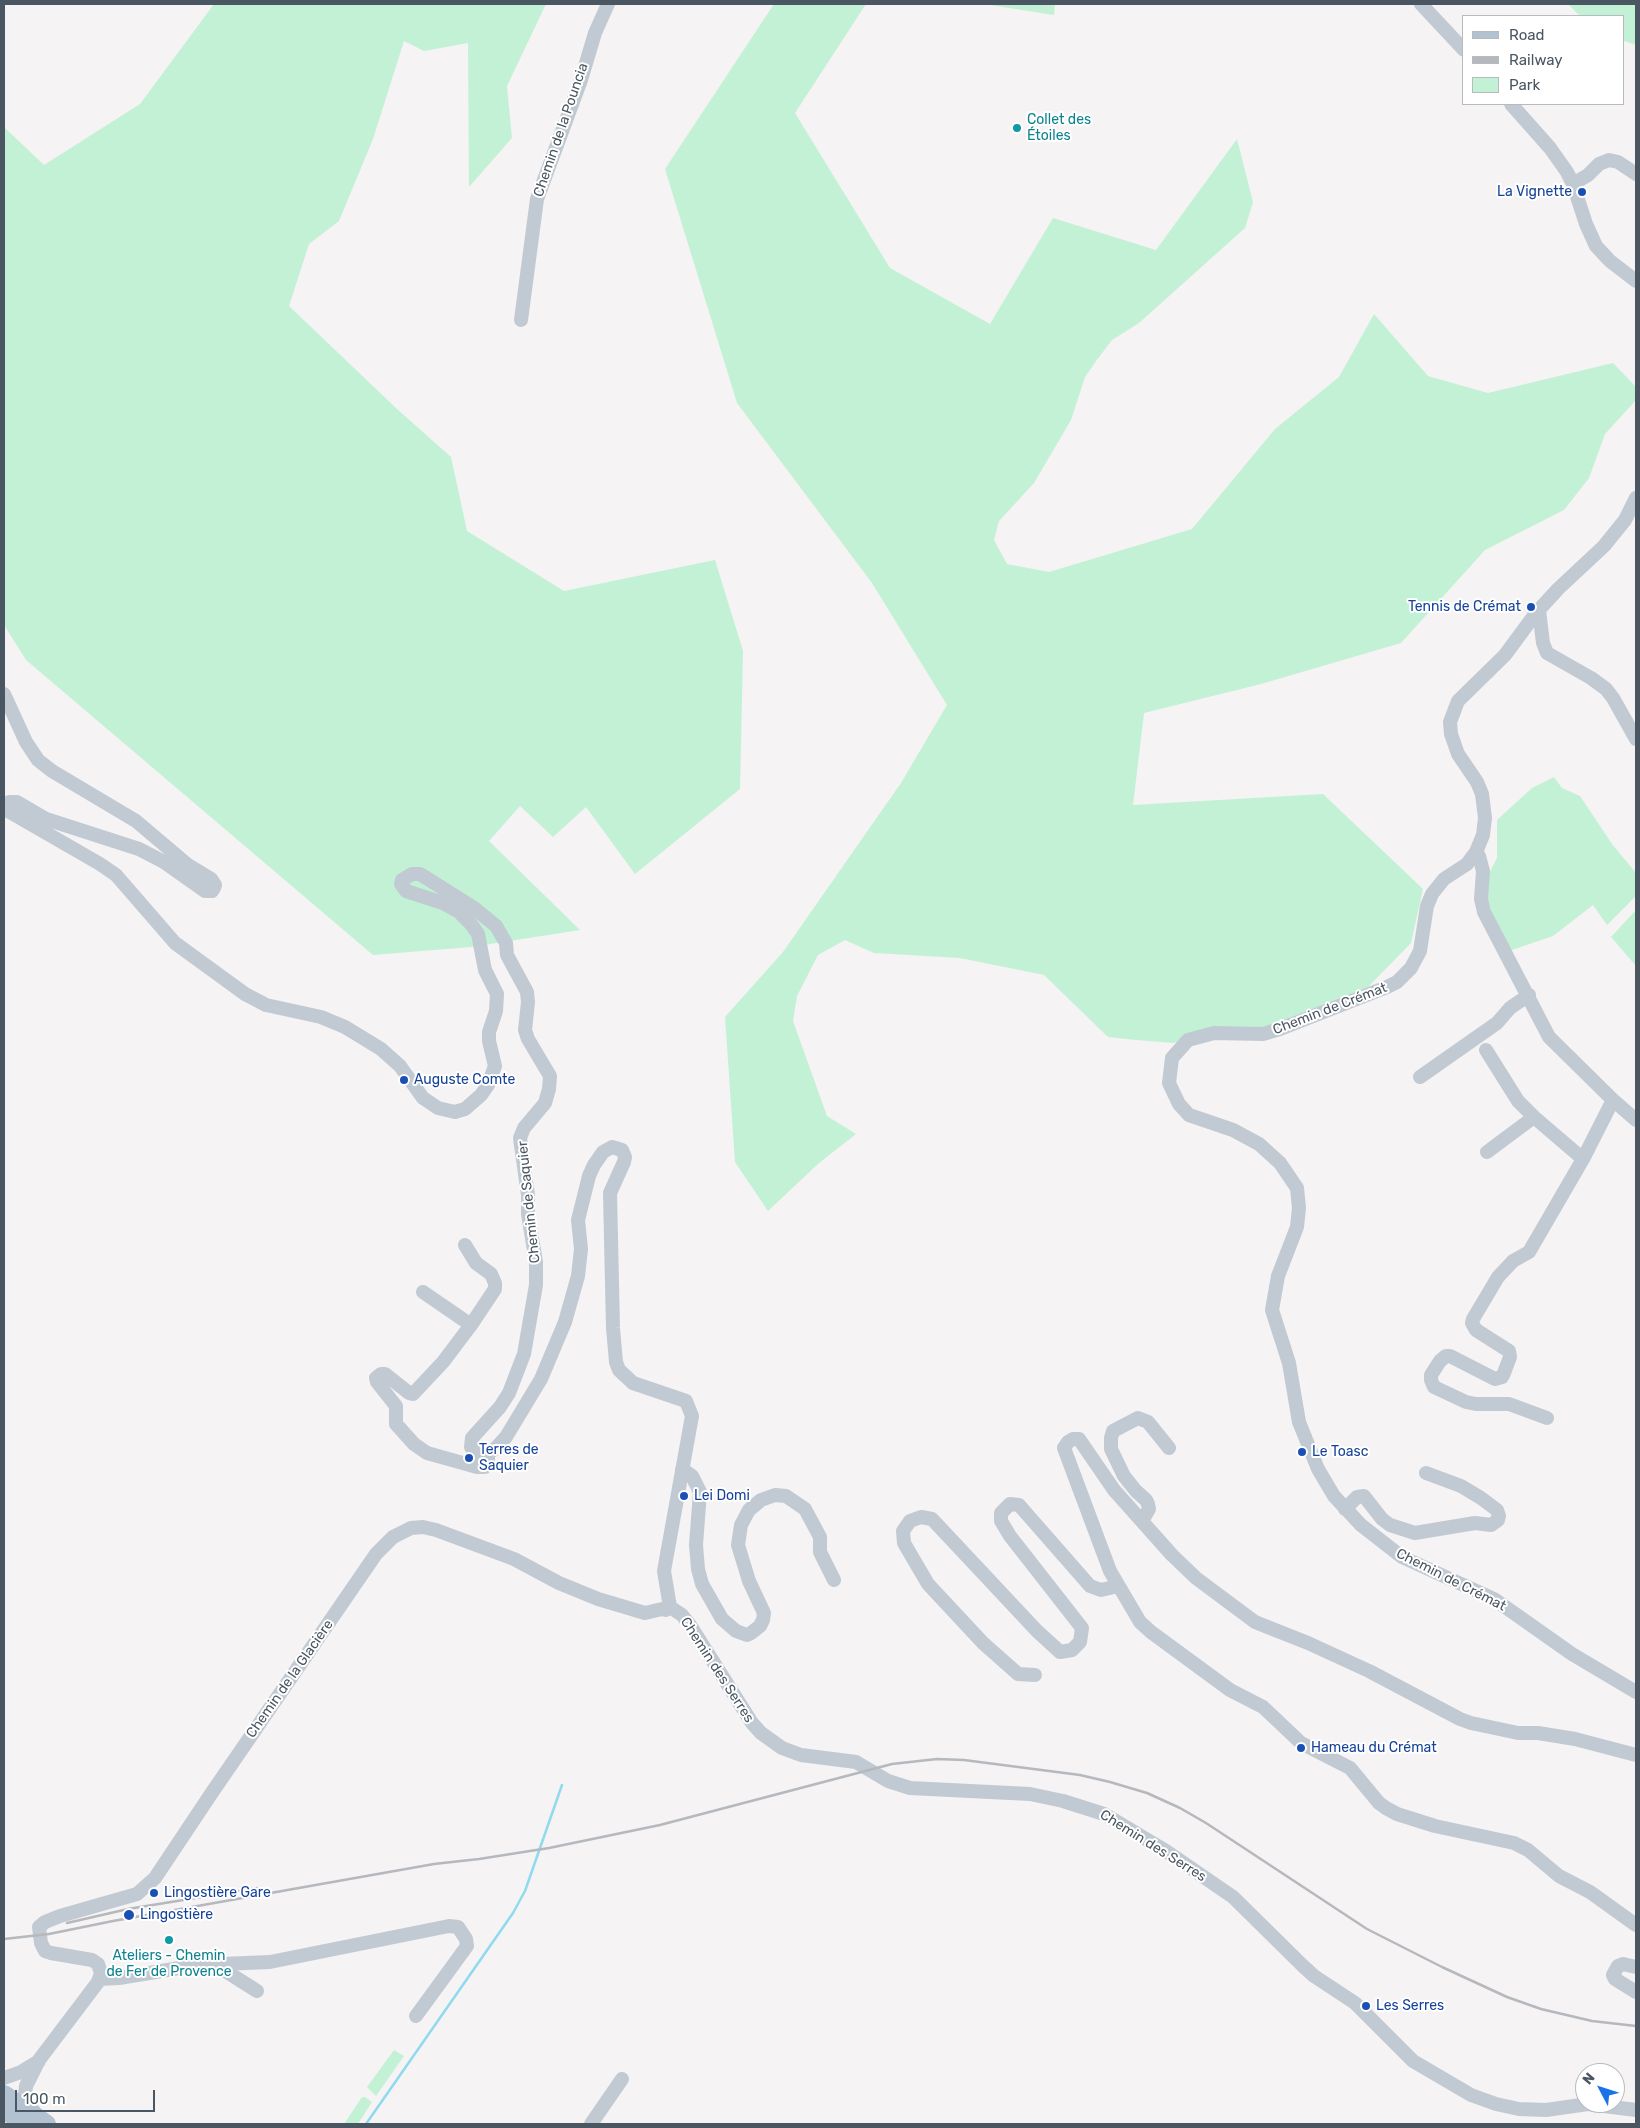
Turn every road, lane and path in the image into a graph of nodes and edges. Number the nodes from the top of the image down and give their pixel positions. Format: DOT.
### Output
graph roads {
  1 [pos="608,4"];
  2 [pos="1421,4"];
  3 [pos="1462,48"];
  4 [pos="1512,105"];
  5 [pos="1636,174"];
  6 [pos="1573,184"];
  7 [pos="1636,281"];
  8 [pos="521,320"];
  9 [pos="1636,498"];
  10 [pos="1539,610"];
  11 [pos="4,694"];
  12 [pos="1636,739"];
  13 [pos="1476,852"];
  14 [pos="1529,995"];
  15 [pos="1486,1050"];
  16 [pos="1420,1077"];
  17 [pos="1612,1100"];
  18 [pos="1534,1117"];
  19 [pos="1636,1120"];
  20 [pos="1487,1152"];
  21 [pos="1582,1159"];
  22 [pos="465,1245"];
  23 [pos="423,1292"];
  24 [pos="471,1326"];
  25 [pos="1547,1418"];
  26 [pos="1169,1448"];
  27 [pos="488,1454"];
  28 [pos="682,1469"];
  29 [pos="1426,1473"];
  30 [pos="1345,1509"];
  31 [pos="1142,1521"];
  32 [pos="834,1580"];
  33 [pos="1118,1586"];
  34 [pos="667,1605"];
  35 [pos="1035,1676"];
  36 [pos="1636,1692"];
  37 [pos="1636,1755"];
  38 [pos="1636,1925"];
  39 [pos="215,1965"];
  40 [pos="1636,1967"];
  41 [pos="99,1979"];
  42 [pos="257,1991"];
  43 [pos="1636,1992"];
  44 [pos="416,2016"];
  45 [pos="40,2060"];
  46 [pos="4,2078"];
  47 [pos="622,2079"];
  48 [pos="4,2094"];
  49 [pos="4,2110"];
  50 [pos="1636,2110"];
  51 [pos="38,2123"];
  52 [pos="592,2124"];
  1 -- 8 [label="street, Chemin de la Pouncia"];
  2 -- 3 [label="street"];
  4 -- 6 [label="street"];
  5 -- 6 [label="street"];
  6 -- 7 [label="street"];
  9 -- 10 [label="street, Chemin de Crémat"];
  10 -- 12 [label="street"];
  10 -- 13 [label="street, Chemin de Crémat"];
  11 -- 27 [label="street, Chemin de Saquier"];
  13 -- 14 [label="street"];
  13 -- 30 [label="street, Chemin de Crémat"];
  14 -- 16 [label="street"];
  14 -- 17 [label="street"];
  15 -- 18 [label="street"];
  17 -- 19 [label="street"];
  17 -- 21 [label="street"];
  18 -- 20 [label="street"];
  18 -- 21 [label="street"];
  21 -- 25 [label="street"];
  22 -- 24 [label="street"];
  23 -- 24 [label="street"];
  24 -- 27 [label="street"];
  26 -- 31 [label="street"];
  27 -- 28 [label="street"];
  28 -- 32 [label="street"];
  28 -- 34 [label="street"];
  29 -- 30 [label="street"];
  30 -- 36 [label="street, Chemin de Crémat"];
  31 -- 33 [label="street"];
  31 -- 37 [label="street"];
  33 -- 35 [label="street"];
  33 -- 38 [label="street"];
  34 -- 41 [label="street, Chemin de la Glacière"];
  34 -- 50 [label="street, Chemin des Serres"];
  39 -- 41 [label="street"];
  39 -- 42 [label="street"];
  39 -- 44 [label="street"];
  40 -- 43 [label="street"];
  41 -- 45 [label="street"];
  45 -- 46 [label="street"];
  45 -- 51 [label="street"];
  47 -- 52 [label="street"];
  48 -- 51 [label="main road"];
  49 -- 51 [label="main road"];
}
